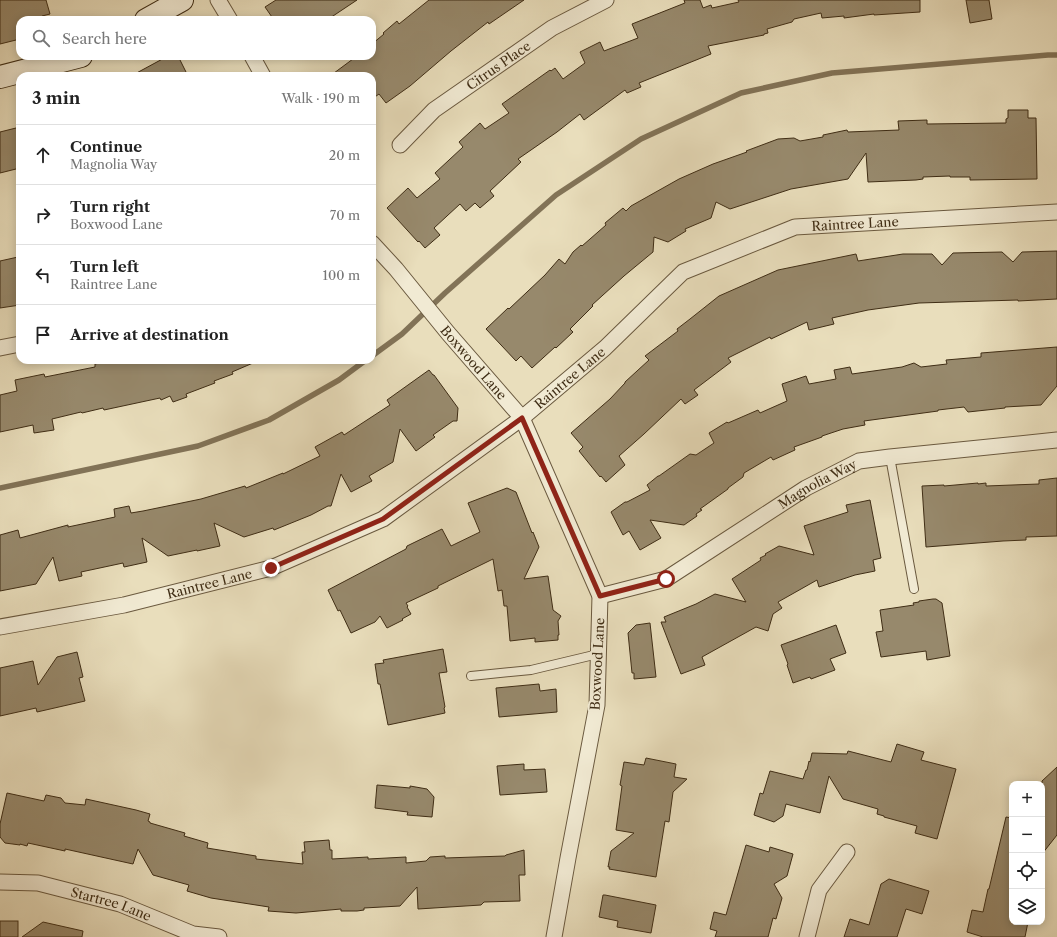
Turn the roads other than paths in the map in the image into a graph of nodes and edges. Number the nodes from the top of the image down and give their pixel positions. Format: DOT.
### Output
graph roads {
  1 [pos="182,0"];
  2 [pos="218,0"];
  3 [pos="606,0"];
  4 [pos="153,16"];
  5 [pos="228,16"];
  6 [pos="66,60"];
  7 [pos="254,60"];
  8 [pos="19,72"];
  9 [pos="261,72"];
  10 [pos="16,73"];
  11 [pos="0,77"];
  12 [pos="400,145"];
  13 [pos="1057,212"];
  14 [pos="376,247"];
  15 [pos="16,345"];
  16 [pos="0,348"];
  17 [pos="522,418"];
  18 [pos="1057,440"];
  19 [pos="890,457"];
  20 [pos="914,589"];
  21 [pos="600,596"];
  22 [pos="0,627"];
  23 [pos="598,654"];
  24 [pos="471,676"];
  25 [pos="847,852"];
  26 [pos="0,882"];
  27 [pos="219,937"];
  28 [pos="554,937"];
  29 [pos="807,937"];
  1 -- 4 [label="street"];
  2 -- 5 [label="street"];
  3 -- 12 [label="street, Citrus Place"];
  6 -- 8 [label="street"];
  7 -- 9 [label="street"];
  10 -- 11 [label="street"];
  13 -- 17 [label="street, Raintree Lane"];
  14 -- 17 [label="street, Boxwood Lane"];
  15 -- 16 [label="street"];
  17 -- 21 [label="street, Boxwood Lane"];
  17 -- 22 [label="street, Raintree Lane"];
  18 -- 19 [label="street, Magnolia Way"];
  19 -- 20 [label="lane"];
  19 -- 21 [label="street, Magnolia Way"];
  21 -- 23 [label="street, Boxwood Lane"];
  23 -- 24 [label="lane"];
  23 -- 28 [label="street, Boxwood Lane"];
  25 -- 29 [label="street"];
  26 -- 27 [label="street, Startree Lane"];
}
